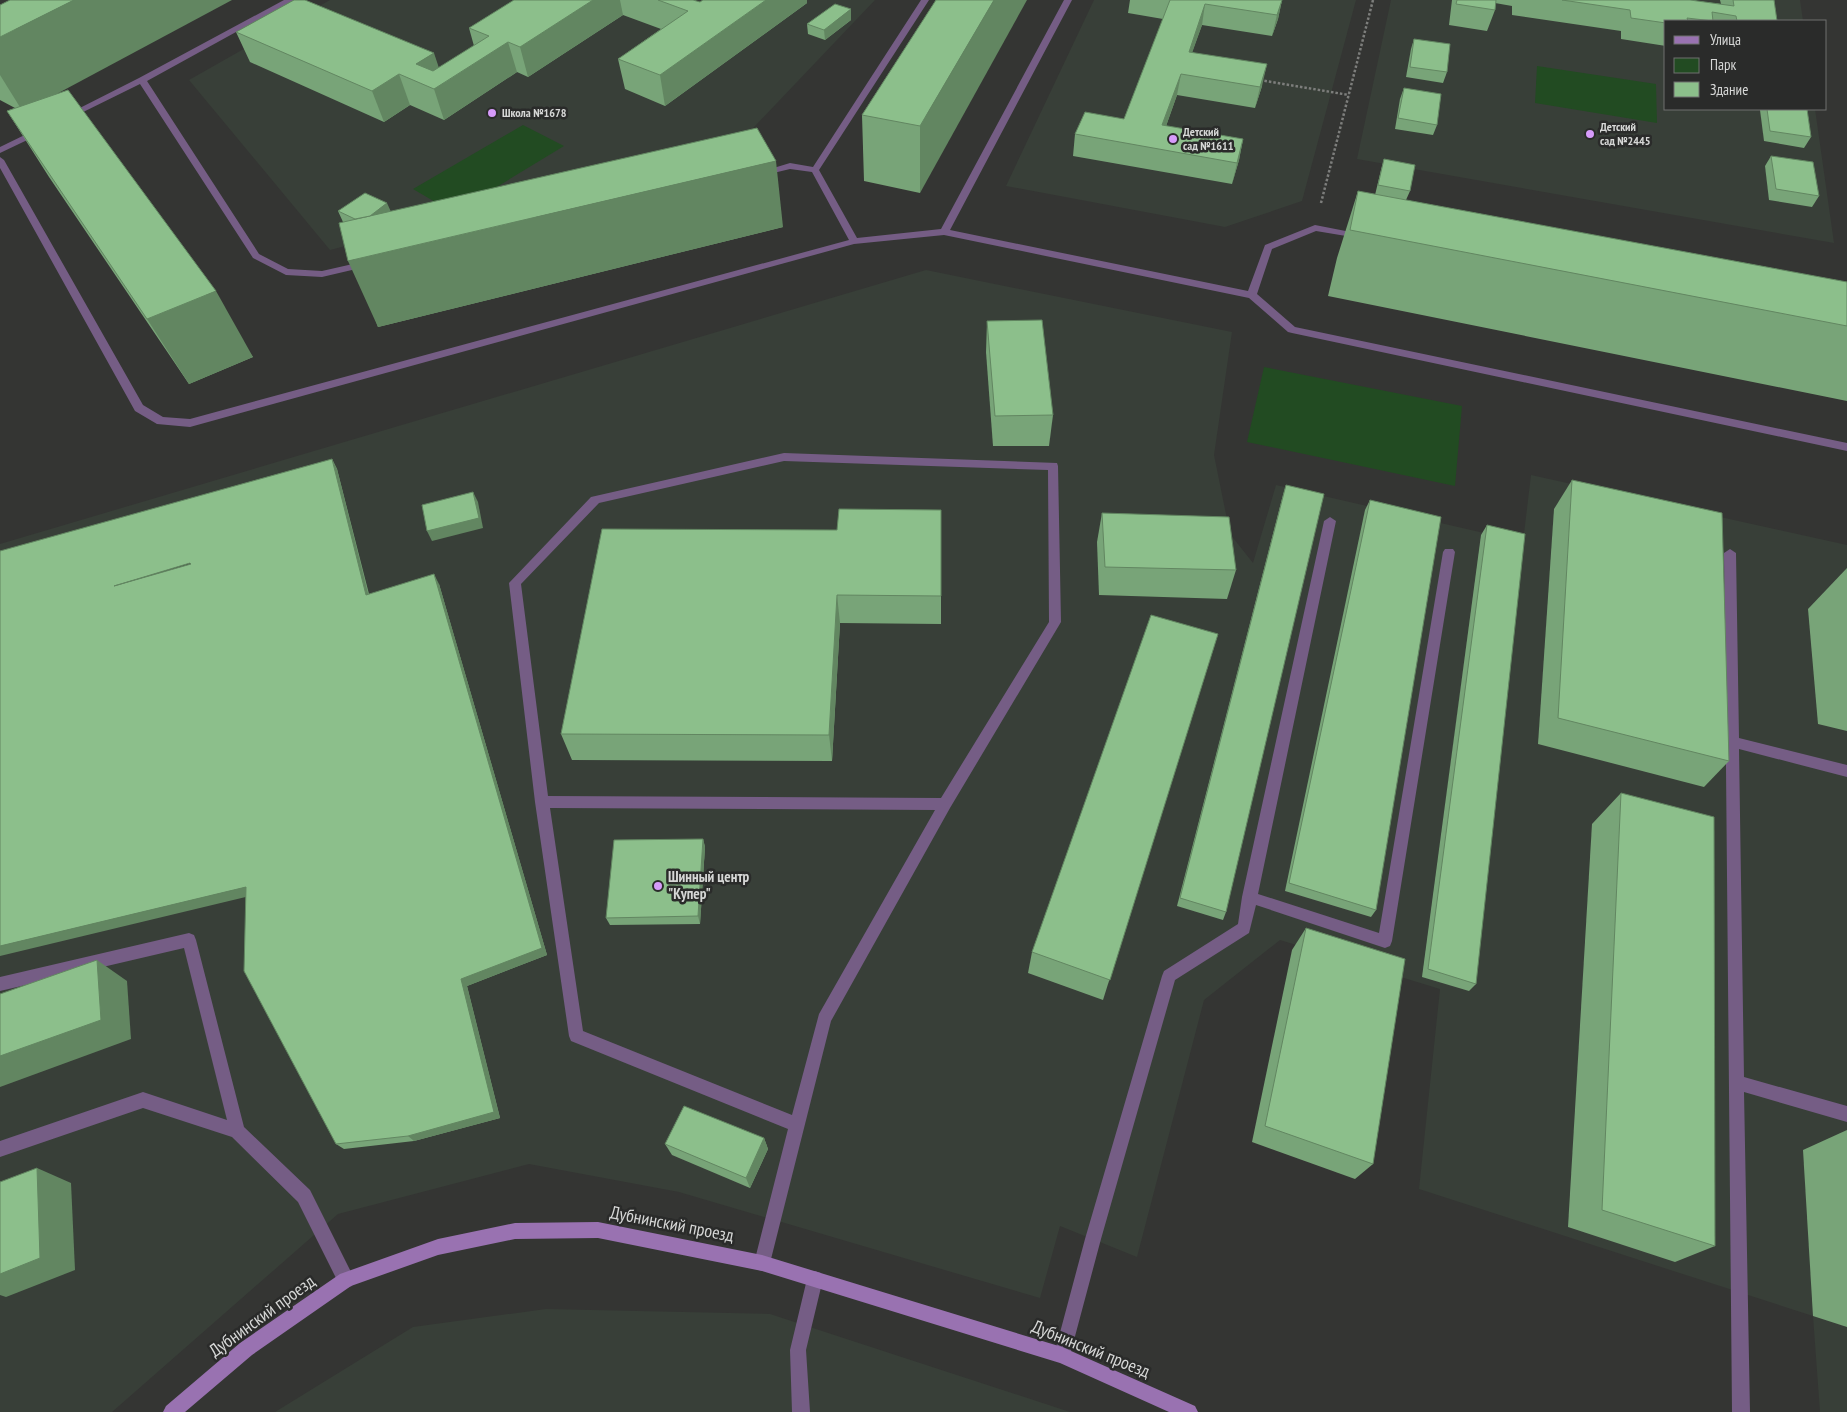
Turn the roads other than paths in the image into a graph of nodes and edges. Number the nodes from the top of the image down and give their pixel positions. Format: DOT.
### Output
graph roads {
  1 [pos="290,0"];
  2 [pos="925,0"];
  3 [pos="1068,0"];
  4 [pos="142,80"];
  5 [pos="62,119"];
  6 [pos="44,128"];
  7 [pos="0,150"];
  8 [pos="0,160"];
  9 [pos="815,170"];
  10 [pos="752,175"];
  11 [pos="944,232"];
  12 [pos="1373,239"];
  13 [pos="854,240"];
  14 [pos="379,261"];
  15 [pos="1252,296"];
  16 [pos="1847,447"];
  17 [pos="1330,521"];
  18 [pos="1450,552"];
  19 [pos="1730,553"];
  20 [pos="1732,742"];
  21 [pos="1847,770"];
  22 [pos="542,802"];
  23 [pos="945,804"];
  24 [pos="1249,897"];
  25 [pos="0,984"];
  26 [pos="1736,1082"];
  27 [pos="1847,1114"];
  28 [pos="797,1125"];
  29 [pos="237,1131"];
  30 [pos="0,1149"];
  31 [pos="762,1263"];
  32 [pos="815,1279"];
  33 [pos="346,1280"];
  34 [pos="1062,1355"];
  35 [pos="172,1412"];
  36 [pos="801,1412"];
  37 [pos="1189,1412"];
  38 [pos="1741,1412"];
  1 -- 4 [label="lane"];
  2 -- 9 [label="lane"];
  3 -- 11 [label="lane"];
  4 -- 5 [label="lane"];
  4 -- 14 [label="lane"];
  6 -- 7 [label="lane"];
  8 -- 13 [label="lane"];
  9 -- 10 [label="lane"];
  9 -- 13 [label="lane"];
  11 -- 13 [label="lane"];
  11 -- 15 [label="lane"];
  12 -- 15 [label="lane"];
  15 -- 16 [label="lane"];
  17 -- 24 [label="lane"];
  18 -- 24 [label="lane"];
  19 -- 20 [label="lane"];
  20 -- 21 [label="lane"];
  20 -- 26 [label="lane"];
  22 -- 23 [label="lane"];
  22 -- 23 [label="lane"];
  22 -- 28 [label="lane"];
  23 -- 28 [label="lane"];
  24 -- 34 [label="lane"];
  25 -- 29 [label="lane"];
  26 -- 27 [label="lane"];
  26 -- 38 [label="lane"];
  28 -- 31 [label="lane"];
  29 -- 30 [label="lane"];
  29 -- 33 [label="lane"];
  31 -- 32 [label="street, Дубнинский проезд"];
  31 -- 33 [label="street, Дубнинский проезд"];
  32 -- 34 [label="street, Дубнинский проезд"];
  32 -- 36 [label="lane"];
  33 -- 35 [label="street, Дубнинский проезд"];
  34 -- 37 [label="street, Дубнинский проезд"];
}
